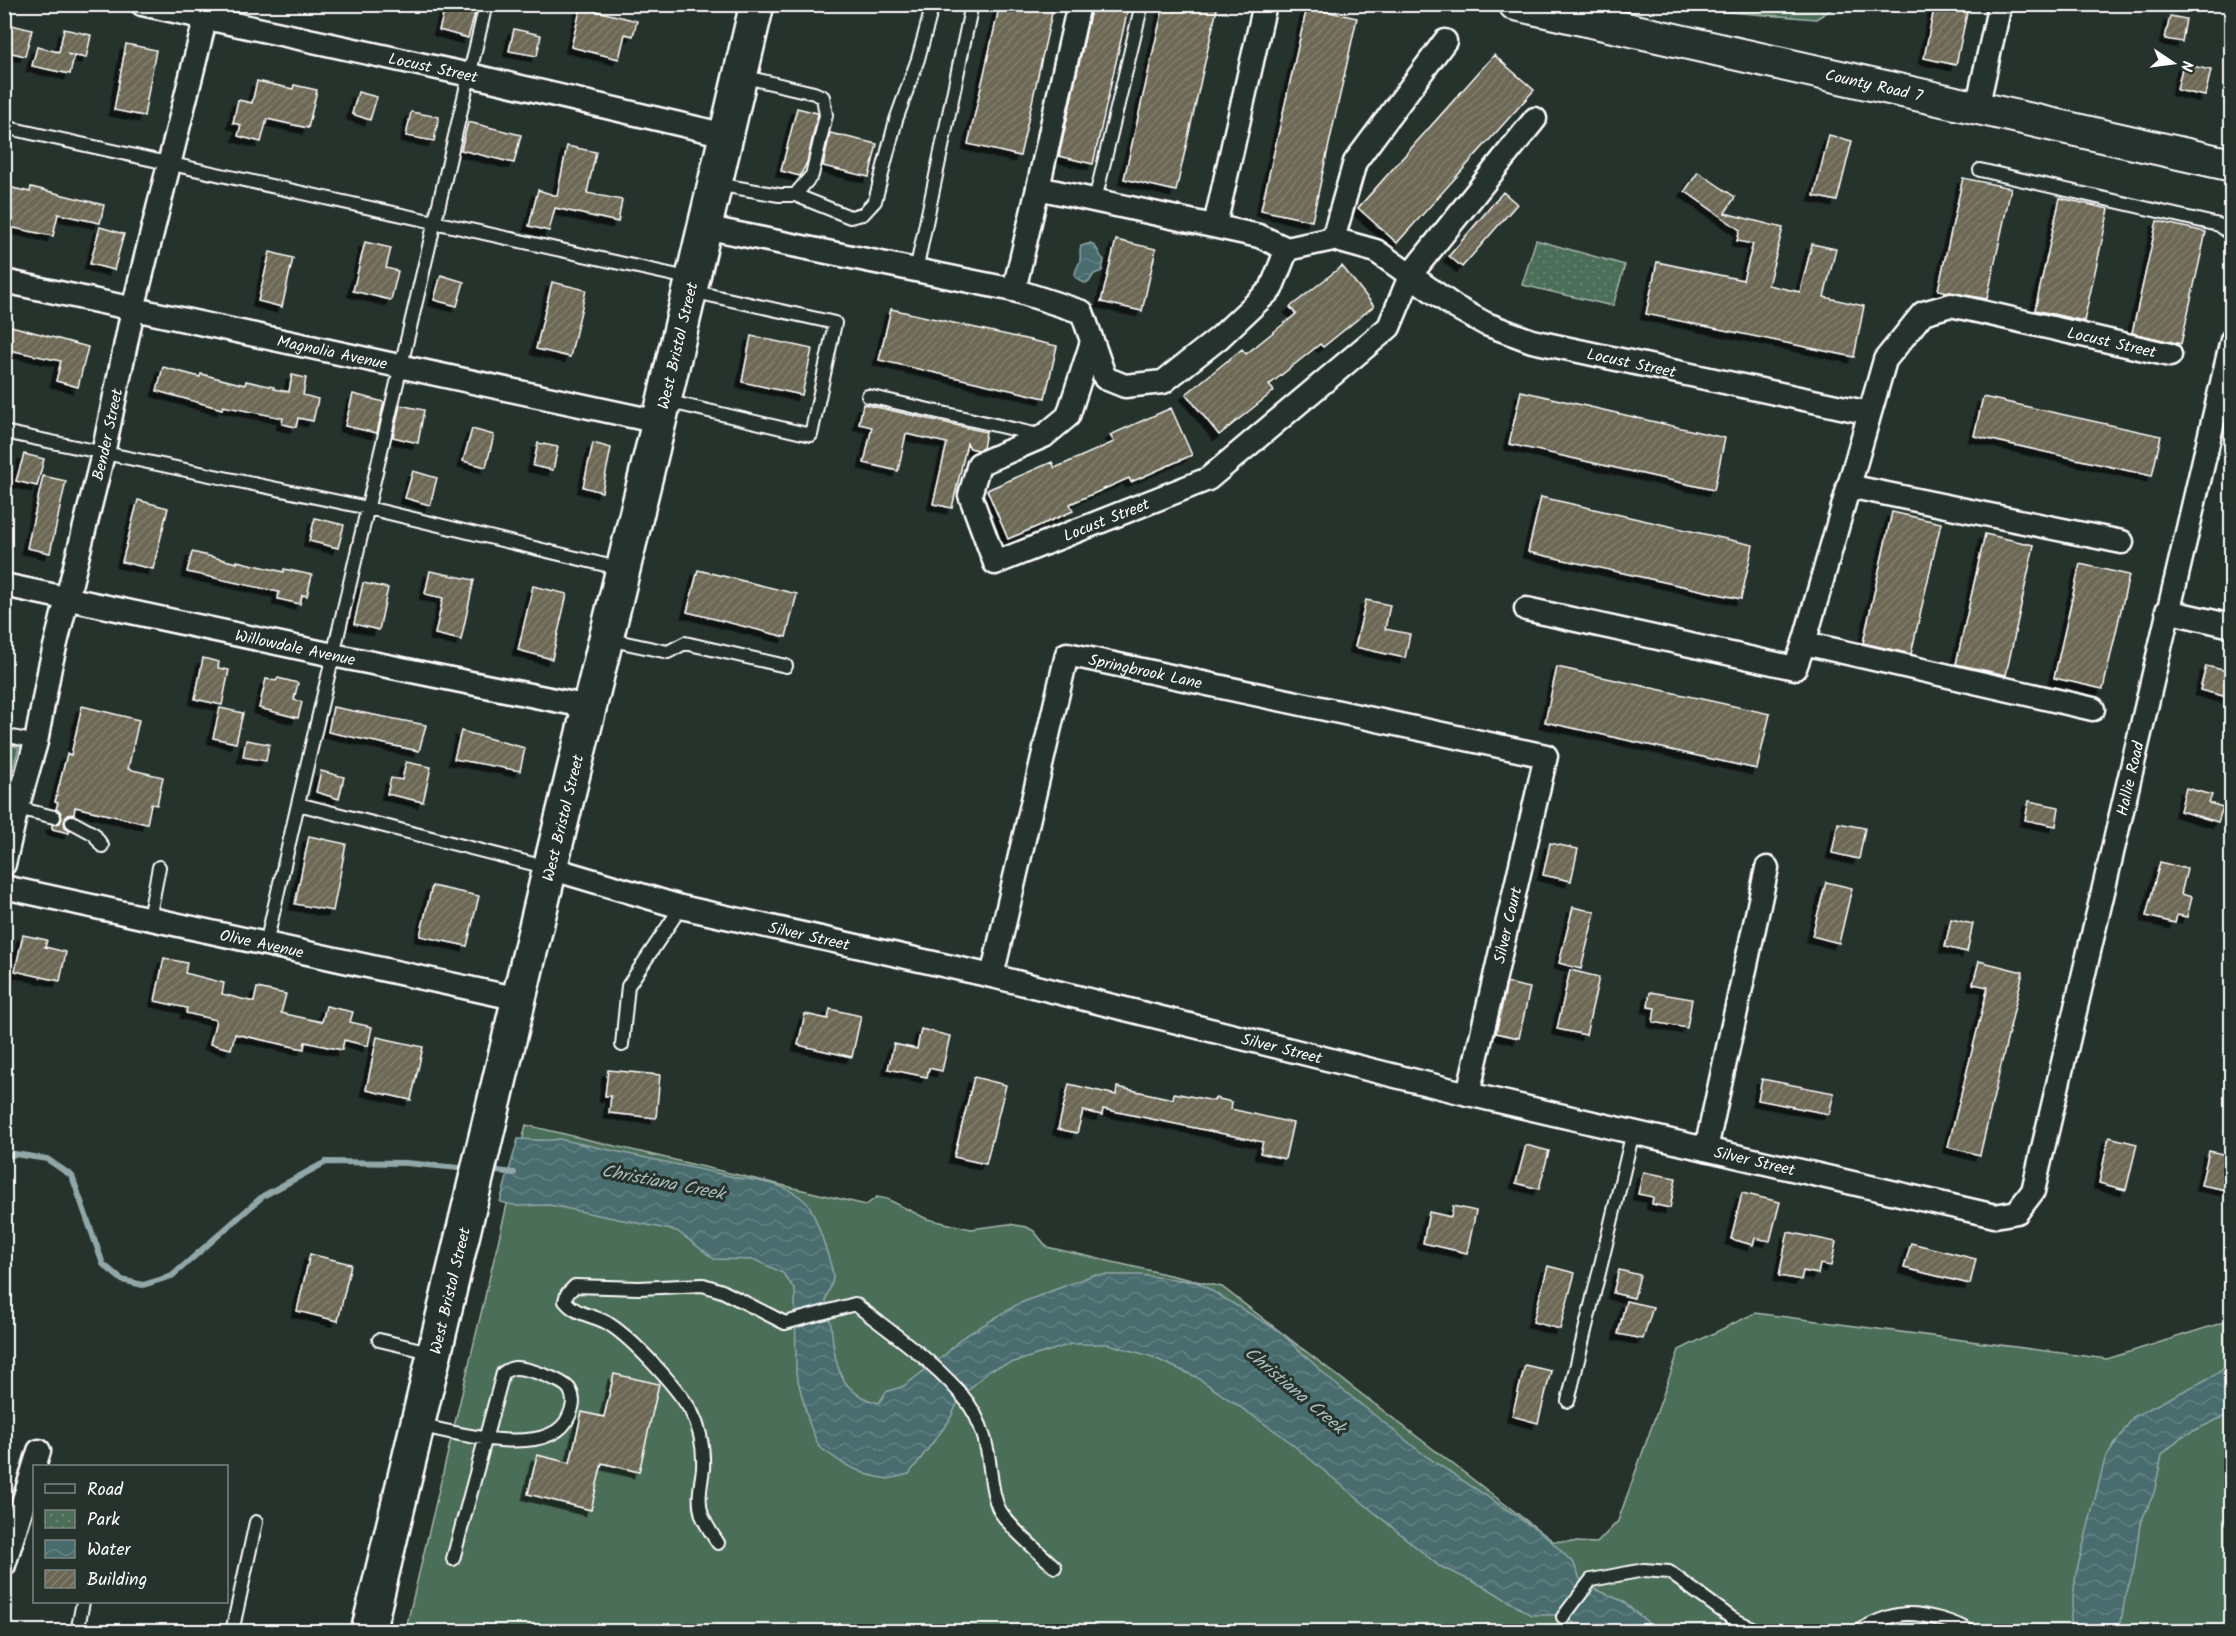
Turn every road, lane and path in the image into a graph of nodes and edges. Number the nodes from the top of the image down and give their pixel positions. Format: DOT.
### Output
graph roads {
  1 [pos="142,4"];
  2 [pos="486,4"];
  3 [pos="757,4"];
  4 [pos="933,4"];
  5 [pos="972,4"];
  6 [pos="1079,4"];
  7 [pos="1142,4"];
  8 [pos="1265,4"];
  9 [pos="1515,4"];
  10 [pos="2000,4"];
  11 [pos="208,11"];
  12 [pos="1445,41"];
  13 [pos="470,75"];
  14 [pos="740,75"];
  15 [pos="1977,108"];
  16 [pos="1535,119"];
  17 [pos="4,127"];
  18 [pos="726,135"];
  19 [pos="169,164"];
  20 [pos="2232,165"];
  21 [pos="1980,170"];
  22 [pos="715,184"];
  23 [pos="1038,188"];
  24 [pos="795,195"];
  25 [pos="1095,200"];
  26 [pos="435,222"];
  27 [pos="1215,225"];
  28 [pos="704,227"];
  29 [pos="2232,235"];
  30 [pos="1333,239"];
  31 [pos="1287,249"];
  32 [pos="916,271"];
  33 [pos="1411,274"];
  34 [pos="4,281"];
  35 [pos="691,285"];
  36 [pos="1014,290"];
  37 [pos="133,309"];
  38 [pos="2232,340"];
  39 [pos="1092,342"];
  40 [pos="2170,355"];
  41 [pos="401,367"];
  42 [pos="868,396"];
  43 [pos="662,412"];
  44 [pos="1869,413"];
  45 [pos="4,432"];
  46 [pos="1044,436"];
  47 [pos="103,454"];
  48 [pos="1848,486"];
  49 [pos="368,508"];
  50 [pos="2122,542"];
  51 [pos="623,570"];
  52 [pos="4,585"];
  53 [pos="68,597"];
  54 [pos="1526,609"];
  55 [pos="2168,611"];
  56 [pos="2232,626"];
  57 [pos="606,638"];
  58 [pos="1804,643"];
  59 [pos="333,655"];
  60 [pos="786,666"];
  61 [pos="589,707"];
  62 [pos="2093,709"];
  63 [pos="4,735"];
  64 [pos="36,742"];
  65 [pos="1546,756"];
  66 [pos="298,804"];
  67 [pos="17,808"];
  68 [pos="54,817"];
  69 [pos="72,822"];
  70 [pos="102,846"];
  71 [pos="4,864"];
  72 [pos="159,867"];
  73 [pos="550,868"];
  74 [pos="1767,868"];
  75 [pos="4,887"];
  76 [pos="681,907"];
  77 [pos="149,919"];
  78 [pos="266,944"];
  79 [pos="992,976"];
  80 [pos="519,999"];
  81 [pos="622,1045"];
  82 [pos="1468,1094"];
  83 [pos="1633,1132"];
  84 [pos="1706,1149"];
  85 [pos="2018,1212"];
  86 [pos="379,1340"];
  87 [pos="435,1353"];
  88 [pos="1569,1401"];
  89 [pos="417,1425"];
  90 [pos="484,1439"];
  91 [pos="39,1451"];
  92 [pos="35,1465"];
  93 [pos="33,1471"];
  94 [pos="256,1522"];
  95 [pos="718,1543"];
  96 [pos="453,1559"];
  97 [pos="4,1565"];
  98 [pos="1054,1567"];
  99 [pos="83,1603"];
  100 [pos="1563,1617"];
  101 [pos="77,1632"];
  102 [pos="232,1632"];
  103 [pos="368,1632"];
  104 [pos="1760,1632"];
  105 [pos="1856,1632"];
  106 [pos="1971,1632"];
  1 -- 11 [label="street, Locust Street"];
  2 -- 13 [label="lane"];
  3 -- 14 [label="main road, West Bristol Street"];
  4 -- 24 [label="lane"];
  5 -- 32 [label="lane"];
  6 -- 23 [label="street"];
  7 -- 25 [label="lane"];
  8 -- 27 [label="street"];
  9 -- 15 [label="street, County Road 7"];
  10 -- 15 [label="street"];
  11 -- 13 [label="street, Locust Street"];
  11 -- 19 [label="street, Bender Street"];
  12 -- 30 [label="street"];
  13 -- 18 [label="street, Locust Street"];
  13 -- 26 [label="lane"];
  14 -- 18 [label="main road, West Bristol Street"];
  14 -- 24 [label="lane"];
  15 -- 20 [label="street, County Road 7"];
  16 -- 33 [label="street, Locust Street"];
  17 -- 19 [label="lane"];
  18 -- 22 [label="main road, West Bristol Street"];
  19 -- 26 [label="lane"];
  19 -- 37 [label="street, Bender Street"];
  21 -- 29 [label="lane"];
  22 -- 24 [label="lane"];
  22 -- 28 [label="main road, West Bristol Street"];
  23 -- 25 [label="street"];
  23 -- 36 [label="street"];
  25 -- 27 [label="street"];
  26 -- 35 [label="lane"];
  26 -- 41 [label="lane"];
  27 -- 31 [label="street"];
  28 -- 32 [label="street"];
  28 -- 35 [label="main road, West Bristol Street"];
  30 -- 31 [label="street, Locust Street"];
  30 -- 33 [label="street, Locust Street"];
  31 -- 39 [label="street"];
  32 -- 36 [label="street"];
  33 -- 44 [label="street, Locust Street"];
  33 -- 46 [label="street, Locust Street"];
  34 -- 37 [label="street, Magnolia Avenue"];
  35 -- 43 [label="main road, West Bristol Street"];
  35 -- 43 [label="lane"];
  36 -- 39 [label="street"];
  37 -- 41 [label="street, Magnolia Avenue"];
  37 -- 47 [label="street, Bender Street"];
  38 -- 55 [label="street, Hallie Road"];
  39 -- 46 [label="street, Locust Street"];
  40 -- 44 [label="street, Locust Street"];
  41 -- 43 [label="street, Magnolia Avenue"];
  41 -- 49 [label="lane"];
  42 -- 46 [label="lane"];
  43 -- 51 [label="main road, West Bristol Street"];
  44 -- 48 [label="street, Locust Street"];
  45 -- 47 [label="lane"];
  47 -- 49 [label="lane"];
  47 -- 53 [label="street, Bender Street"];
  48 -- 50 [label="street"];
  48 -- 58 [label="street, Locust Street"];
  49 -- 51 [label="lane"];
  49 -- 59 [label="lane"];
  51 -- 57 [label="main road, West Bristol Street"];
  52 -- 53 [label="street, Willowdale Avenue"];
  53 -- 59 [label="street, Willowdale Avenue"];
  53 -- 64 [label="street, Bender Street"];
  54 -- 58 [label="street, Locust Street"];
  55 -- 56 [label="street"];
  55 -- 85 [label="street, Hallie Road"];
  57 -- 60 [label="lane"];
  57 -- 61 [label="main road, West Bristol Street"];
  58 -- 62 [label="street"];
  59 -- 61 [label="street, Willowdale Avenue"];
  59 -- 66 [label="lane"];
  61 -- 73 [label="main road, West Bristol Street"];
  63 -- 64 [label="lane"];
  64 -- 67 [label="street, Bender Street"];
  65 -- 79 [label="street, Springbrook Lane"];
  65 -- 82 [label="street, Silver Court"];
  66 -- 73 [label="lane"];
  66 -- 78 [label="lane"];
  67 -- 68 [label="lane"];
  67 -- 71 [label="street, Bender Street"];
  69 -- 70 [label="lane"];
  72 -- 77 [label="lane"];
  73 -- 76 [label="street, Silver Street"];
  73 -- 80 [label="main road, West Bristol Street"];
  74 -- 84 [label="street"];
  75 -- 77 [label="street, Olive Avenue"];
  76 -- 79 [label="street, Silver Street"];
  76 -- 81 [label="lane"];
  77 -- 78 [label="street, Olive Avenue"];
  78 -- 80 [label="street, Olive Avenue"];
  79 -- 82 [label="street, Silver Street"];
  80 -- 87 [label="main road, West Bristol Street"];
  82 -- 83 [label="street, Silver Street"];
  83 -- 84 [label="street, Silver Street"];
  83 -- 88 [label="lane"];
  84 -- 85 [label="street, Silver Street"];
  86 -- 87 [label="lane"];
  87 -- 89 [label="main road, West Bristol Street"];
  89 -- 90 [label="lane"];
  89 -- 103 [label="main road, West Bristol Street"];
  90 -- 90 [label="lane"];
  90 -- 96 [label="lane"];
  91 -- 92 [label="street"];
  93 -- 97 [label="street"];
  94 -- 102 [label="lane"];
  95 -- 98 [label="lane"];
  99 -- 101 [label="lane"];
  100 -- 104 [label="lane"];
  105 -- 106 [label="lane"];
}
